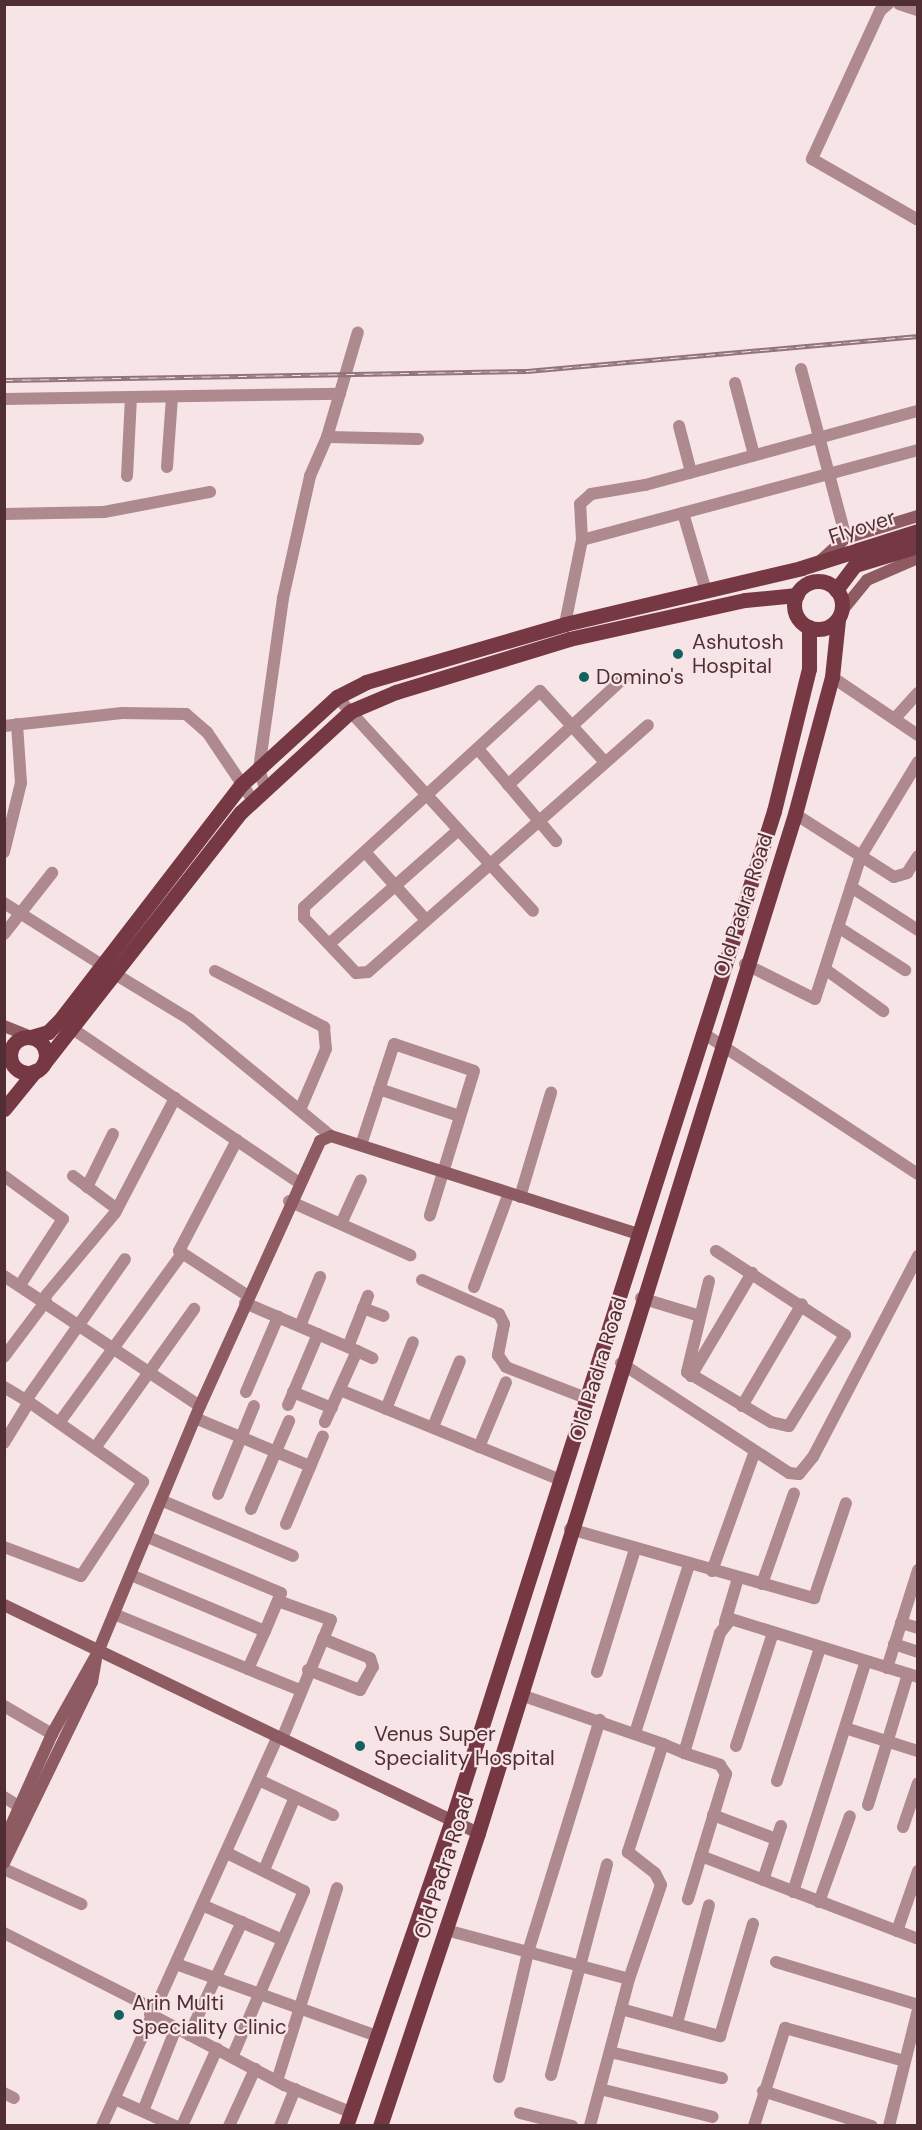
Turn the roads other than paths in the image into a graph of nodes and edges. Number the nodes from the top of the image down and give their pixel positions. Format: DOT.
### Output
graph roads {
  1 [pos="888,4"];
  2 [pos="899,4"];
  3 [pos="916,8"];
  4 [pos="918,220"];
  5 [pos="358,332"];
  6 [pos="801,369"];
  7 [pos="735,383"];
  8 [pos="340,394"];
  9 [pos="131,397"];
  10 [pos="172,397"];
  11 [pos="4,399"];
  12 [pos="918,411"];
  13 [pos="679,426"];
  14 [pos="327,437"];
  15 [pos="819,437"];
  16 [pos="418,439"];
  17 [pos="918,450"];
  18 [pos="754,455"];
  19 [pos="167,467"];
  20 [pos="691,472"];
  21 [pos="826,474"];
  22 [pos="127,476"];
  23 [pos="210,492"];
  24 [pos="683,513"];
  25 [pos="4,514"];
  26 [pos="918,516"];
  27 [pos="918,531"];
  28 [pos="846,538"];
  29 [pos="582,540"];
  30 [pos="918,546"];
  31 [pos="867,554"];
  32 [pos="918,558"];
  33 [pos="819,562"];
  34 [pos="771,575"];
  35 [pos="836,590"];
  36 [pos="706,591"];
  37 [pos="798,593"];
  38 [pos="839,616"];
  39 [pos="565,624"];
  40 [pos="809,627"];
  41 [pos="625,677"];
  42 [pos="832,677"];
  43 [pos="918,693"];
  44 [pos="337,697"];
  45 [pos="351,711"];
  46 [pos="897,716"];
  47 [pos="11,725"];
  48 [pos="648,725"];
  49 [pos="572,726"];
  50 [pos="918,735"];
  51 [pos="478,749"];
  52 [pos="604,760"];
  53 [pos="918,762"];
  54 [pos="259,769"];
  55 [pos="242,784"];
  56 [pos="264,785"];
  57 [pos="508,785"];
  58 [pos="428,795"];
  59 [pos="252,799"];
  60 [pos="795,814"];
  61 [pos="538,817"];
  62 [pos="9,819"];
  63 [pos="458,831"];
  64 [pos="556,841"];
  65 [pos="4,852"];
  66 [pos="365,852"];
  67 [pos="861,856"];
  68 [pos="918,856"];
  69 [pos="488,864"];
  70 [pos="52,873"];
  71 [pos="395,886"];
  72 [pos="851,887"];
  73 [pos="4,903"];
  74 [pos="532,911"];
  75 [pos="22,912"];
  76 [pos="426,920"];
  77 [pos="838,927"];
  78 [pos="918,930"];
  79 [pos="4,934"];
  80 [pos="329,944"];
  81 [pos="746,964"];
  82 [pos="825,969"];
  83 [pos="109,970"];
  84 [pos="215,970"];
  85 [pos="905,970"];
  86 [pos="883,1011"];
  87 [pos="66,1024"];
  88 [pos="4,1026"];
  89 [pos="703,1033"];
  90 [pos="30,1037"];
  91 [pos="721,1042"];
  92 [pos="7,1063"];
  93 [pos="39,1067"];
  94 [pos="379,1089"];
  95 [pos="551,1093"];
  96 [pos="175,1098"];
  97 [pos="4,1109"];
  98 [pos="300,1110"];
  99 [pos="459,1116"];
  100 [pos="113,1134"];
  101 [pos="331,1136"];
  102 [pos="237,1140"];
  103 [pos="361,1145"];
  104 [pos="442,1172"];
  105 [pos="918,1174"];
  106 [pos="4,1176"];
  107 [pos="73,1176"];
  108 [pos="361,1180"];
  109 [pos="299,1183"];
  110 [pos="87,1187"];
  111 [pos="514,1195"];
  112 [pos="289,1201"];
  113 [pos="117,1209"];
  114 [pos="430,1215"];
  115 [pos="341,1224"];
  116 [pos="641,1235"];
  117 [pos="716,1251"];
  118 [pos="181,1255"];
  119 [pos="410,1255"];
  120 [pos="918,1256"];
  121 [pos="125,1259"];
  122 [pos="752,1273"];
  123 [pos="4,1275"];
  124 [pos="320,1276"];
  125 [pos="422,1280"];
  126 [pos="709,1281"];
  127 [pos="20,1285"];
  128 [pos="474,1287"];
  129 [pos="641,1298"];
  130 [pos="246,1299"];
  131 [pos="45,1300"];
  132 [pos="802,1304"];
  133 [pos="194,1309"];
  134 [pos="697,1315"];
  135 [pos="384,1316"];
  136 [pos="278,1317"];
  137 [pos="79,1323"];
  138 [pos="300,1326"];
  139 [pos="318,1334"];
  140 [pos="413,1342"];
  141 [pos="114,1348"];
  142 [pos="352,1349"];
  143 [pos="4,1357"];
  144 [pos="372,1358"];
  145 [pos="460,1361"];
  146 [pos="621,1363"];
  147 [pos="150,1372"];
  148 [pos="691,1376"];
  149 [pos="506,1382"];
  150 [pos="4,1387"];
  151 [pos="339,1390"];
  152 [pos="246,1392"];
  153 [pos="293,1392"];
  154 [pos="586,1398"];
  155 [pos="27,1401"];
  156 [pos="288,1405"];
  157 [pos="254,1406"];
  158 [pos="742,1406"];
  159 [pos="332,1408"];
  160 [pos="386,1409"];
  161 [pos="197,1412"];
  162 [pos="289,1421"];
  163 [pos="325,1422"];
  164 [pos="58,1423"];
  165 [pos="433,1427"];
  166 [pos="323,1436"];
  167 [pos="241,1437"];
  168 [pos="5,1441"];
  169 [pos="479,1447"];
  170 [pos="95,1448"];
  171 [pos="754,1450"];
  172 [pos="276,1452"];
  173 [pos="310,1466"];
  174 [pos="558,1479"];
  175 [pos="794,1493"];
  176 [pos="218,1494"];
  177 [pos="163,1501"];
  178 [pos="846,1503"];
  179 [pos="251,1509"];
  180 [pos="286,1524"];
  181 [pos="570,1530"];
  182 [pos="148,1537"];
  183 [pos="4,1547"];
  184 [pos="635,1549"];
  185 [pos="293,1556"];
  186 [pos="689,1565"];
  187 [pos="712,1571"];
  188 [pos="131,1575"];
  189 [pos="917,1577"];
  190 [pos="738,1578"];
  191 [pos="762,1584"];
  192 [pos="278,1601"];
  193 [pos="913,1603"];
  194 [pos="4,1605"];
  195 [pos="114,1614"];
  196 [pos="725,1622"];
  197 [pos="901,1623"];
  198 [pos="918,1628"];
  199 [pos="265,1631"];
  200 [pos="773,1633"];
  201 [pos="323,1639"];
  202 [pos="894,1644"];
  203 [pos="820,1648"];
  204 [pos="98,1652"];
  205 [pos="918,1652"];
  206 [pos="866,1661"];
  207 [pos="887,1668"];
  208 [pos="248,1669"];
  209 [pos="308,1670"];
  210 [pos="597,1672"];
  211 [pos="913,1676"];
  212 [pos="300,1690"];
  213 [pos="521,1695"];
  214 [pos="4,1706"];
  215 [pos="600,1720"];
  216 [pos="845,1728"];
  217 [pos="635,1733"];
  218 [pos="52,1734"];
  219 [pos="280,1738"];
  220 [pos="888,1742"];
  221 [pos="663,1744"];
  222 [pos="736,1746"];
  223 [pos="918,1751"];
  224 [pos="684,1753"];
  225 [pos="259,1780"];
  226 [pos="777,1781"];
  227 [pos="918,1783"];
  228 [pos="4,1797"];
  229 [pos="295,1797"];
  230 [pos="868,1805"];
  231 [pos="20,1808"];
  232 [pos="333,1815"];
  233 [pos="713,1815"];
  234 [pos="850,1816"];
  235 [pos="452,1820"];
  236 [pos="781,1826"];
  237 [pos="903,1827"];
  238 [pos="478,1833"];
  239 [pos="776,1839"];
  240 [pos="4,1841"];
  241 [pos="226,1853"];
  242 [pos="701,1856"];
  243 [pos="4,1863"];
  244 [pos="607,1864"];
  245 [pos="4,1869"];
  246 [pos="264,1870"];
  247 [pos="918,1871"];
  248 [pos="763,1880"];
  249 [pos="337,1888"];
  250 [pos="793,1892"];
  251 [pos="688,1899"];
  252 [pos="819,1902"];
  253 [pos="81,1904"];
  254 [pos="202,1905"];
  255 [pos="709,1905"];
  256 [pos="242,1922"];
  257 [pos="753,1924"];
  258 [pos="446,1930"];
  259 [pos="897,1931"];
  260 [pos="4,1933"];
  261 [pos="918,1939"];
  262 [pos="283,1940"];
  263 [pos="528,1952"];
  264 [pos="776,1962"];
  265 [pos="176,1964"];
  266 [pos="578,1965"];
  267 [pos="217,1979"];
  268 [pos="629,1979"];
  269 [pos="260,1994"];
  270 [pos="918,2005"];
  271 [pos="301,2009"];
  272 [pos="621,2009"];
  273 [pos="918,2010"];
  274 [pos="151,2011"];
  275 [pos="677,2023"];
  276 [pos="176,2028"];
  277 [pos="189,2035"];
  278 [pos="374,2035"];
  279 [pos="217,2049"];
  280 [pos="610,2052"];
  281 [pos="232,2057"];
  282 [pos="905,2061"];
  283 [pos="255,2069"];
  284 [pos="551,2075"];
  285 [pos="500,2077"];
  286 [pos="722,2078"];
  287 [pos="277,2081"];
  288 [pos="295,2089"];
  289 [pos="600,2089"];
  290 [pos="763,2091"];
  291 [pos="115,2099"];
  292 [pos="143,2111"];
  293 [pos="520,2113"];
  294 [pos="713,2117"];
  295 [pos="348,2119"];
  296 [pos="544,2122"];
  297 [pos="102,2126"];
  298 [pos="175,2126"];
  299 [pos="182,2126"];
  300 [pos="229,2126"];
  301 [pos="280,2126"];
  302 [pos="380,2126"];
  303 [pos="572,2126"];
  304 [pos="590,2126"];
  305 [pos="753,2126"];
  306 [pos="872,2126"];
  307 [pos="889,2126"];
  1 -- 4 [label="street"];
  2 -- 3 [label="street"];
  5 -- 8 [label="street"];
  6 -- 15 [label="street"];
  7 -- 18 [label="street"];
  8 -- 10 [label="street"];
  8 -- 14 [label="street"];
  9 -- 10 [label="street"];
  9 -- 11 [label="street"];
  9 -- 22 [label="street"];
  10 -- 19 [label="street"];
  12 -- 15 [label="street"];
  13 -- 20 [label="street"];
  14 -- 16 [label="street"];
  14 -- 54 [label="street"];
  15 -- 18 [label="street"];
  15 -- 21 [label="street"];
  17 -- 21 [label="street"];
  18 -- 20 [label="street"];
  20 -- 29 [label="street"];
  21 -- 24 [label="street"];
  21 -- 28 [label="street"];
  23 -- 25 [label="street"];
  24 -- 29 [label="street"];
  24 -- 36 [label="street"];
  26 -- 28 [label="street"];
  27 -- 31 [label="main road, Flyover"];
  28 -- 33 [label="street"];
  29 -- 39 [label="street"];
  30 -- 31 [label="main road, Flyover"];
  31 -- 33 [label="main road, Flyover"];
  31 -- 35 [label="main road, Flyover"];
  32 -- 38 [label="street"];
  33 -- 34 [label="main road, Flyover"];
  34 -- 36 [label="main road, Flyover"];
  34 -- 37 [label="main road"];
  35 -- 37 [label="main road"];
  35 -- 38 [label="main road"];
  36 -- 39 [label="main road, Flyover"];
  37 -- 40 [label="main road"];
  37 -- 45 [label="main road"];
  38 -- 40 [label="main road"];
  38 -- 42 [label="main road, Old Padra Road"];
  39 -- 44 [label="main road, Flyover"];
  40 -- 89 [label="main road, Old Padra Road"];
  41 -- 49 [label="street"];
  42 -- 46 [label="street"];
  42 -- 60 [label="main road, Old Padra Road"];
  43 -- 46 [label="street"];
  44 -- 45 [label="street"];
  44 -- 54 [label="main road, Flyover"];
  45 -- 56 [label="main road"];
  45 -- 58 [label="street"];
  46 -- 50 [label="street"];
  47 -- 55 [label="street"];
  47 -- 62 [label="street"];
  48 -- 52 [label="street"];
  49 -- 51 [label="street"];
  49 -- 52 [label="street"];
  49 -- 57 [label="street"];
  51 -- 57 [label="street"];
  51 -- 58 [label="street"];
  52 -- 61 [label="street"];
  53 -- 67 [label="street"];
  54 -- 55 [label="main road, Flyover"];
  54 -- 56 [label="street"];
  55 -- 59 [label="street"];
  55 -- 83 [label="main road, Flyover"];
  56 -- 59 [label="main road"];
  57 -- 61 [label="street"];
  58 -- 63 [label="street"];
  58 -- 66 [label="street"];
  59 -- 83 [label="main road"];
  60 -- 67 [label="street"];
  60 -- 81 [label="main road, Old Padra Road"];
  61 -- 64 [label="street"];
  61 -- 69 [label="street"];
  62 -- 65 [label="street"];
  63 -- 69 [label="street"];
  63 -- 71 [label="street"];
  66 -- 71 [label="street"];
  66 -- 80 [label="street"];
  67 -- 68 [label="street"];
  67 -- 72 [label="street"];
  69 -- 74 [label="street"];
  69 -- 76 [label="street"];
  70 -- 75 [label="street"];
  71 -- 76 [label="street"];
  71 -- 80 [label="street"];
  72 -- 77 [label="street"];
  72 -- 78 [label="street"];
  73 -- 75 [label="street"];
  75 -- 79 [label="street"];
  75 -- 83 [label="street"];
  76 -- 80 [label="street"];
  77 -- 82 [label="street"];
  77 -- 85 [label="street"];
  81 -- 82 [label="street"];
  81 -- 91 [label="main road, Old Padra Road"];
  82 -- 86 [label="street"];
  83 -- 87 [label="main road"];
  83 -- 98 [label="street"];
  84 -- 98 [label="street"];
  87 -- 90 [label="main road"];
  87 -- 93 [label="main road"];
  87 -- 96 [label="street"];
  88 -- 90 [label="street"];
  89 -- 91 [label="street"];
  89 -- 116 [label="main road, Old Padra Road"];
  90 -- 92 [label="main road"];
  90 -- 93 [label="main road"];
  91 -- 105 [label="street"];
  91 -- 129 [label="main road, Old Padra Road"];
  92 -- 93 [label="main road"];
  93 -- 97 [label="main road"];
  94 -- 99 [label="street"];
  94 -- 99 [label="street"];
  94 -- 103 [label="street"];
  95 -- 111 [label="street"];
  96 -- 102 [label="street"];
  96 -- 113 [label="street"];
  98 -- 101 [label="street"];
  99 -- 104 [label="street"];
  100 -- 110 [label="street"];
  101 -- 103 [label="street"];
  101 -- 109 [label="street"];
  102 -- 109 [label="street"];
  102 -- 118 [label="street"];
  103 -- 104 [label="street"];
  104 -- 111 [label="street"];
  104 -- 114 [label="street"];
  106 -- 127 [label="street"];
  107 -- 110 [label="street"];
  108 -- 115 [label="street"];
  109 -- 112 [label="street"];
  110 -- 113 [label="street"];
  111 -- 116 [label="street"];
  111 -- 128 [label="street"];
  112 -- 115 [label="street"];
  112 -- 130 [label="street"];
  113 -- 131 [label="street"];
  115 -- 119 [label="street"];
  116 -- 154 [label="main road, Old Padra Road"];
  117 -- 122 [label="street"];
  118 -- 130 [label="street"];
  118 -- 141 [label="street"];
  120 -- 171 [label="street"];
  121 -- 137 [label="street"];
  122 -- 132 [label="street"];
  122 -- 148 [label="street"];
  123 -- 127 [label="street"];
  124 -- 138 [label="street"];
  125 -- 154 [label="street"];
  126 -- 134 [label="street"];
  127 -- 131 [label="street"];
  129 -- 134 [label="street"];
  129 -- 146 [label="main road, Old Padra Road"];
  130 -- 136 [label="street"];
  130 -- 161 [label="street"];
  131 -- 137 [label="street"];
  131 -- 143 [label="street"];
  132 -- 158 [label="street"];
  132 -- 158 [label="street"];
  133 -- 147 [label="street"];
  134 -- 148 [label="street"];
  135 -- 142 [label="street"];
  136 -- 138 [label="street"];
  136 -- 152 [label="street"];
  137 -- 141 [label="street"];
  137 -- 155 [label="street"];
  138 -- 139 [label="street"];
  139 -- 142 [label="street"];
  139 -- 153 [label="street"];
  140 -- 160 [label="street"];
  141 -- 147 [label="street"];
  141 -- 164 [label="street"];
  142 -- 144 [label="street"];
  142 -- 151 [label="street"];
  145 -- 165 [label="street"];
  146 -- 171 [label="street"];
  146 -- 181 [label="main road, Old Padra Road"];
  147 -- 161 [label="street"];
  147 -- 170 [label="street"];
  148 -- 158 [label="street"];
  149 -- 169 [label="street"];
  150 -- 155 [label="street"];
  151 -- 159 [label="street"];
  151 -- 160 [label="street"];
  153 -- 156 [label="street"];
  153 -- 159 [label="street"];
  154 -- 174 [label="main road, Old Padra Road"];
  155 -- 164 [label="street"];
  155 -- 168 [label="street"];
  157 -- 167 [label="street"];
  159 -- 163 [label="street"];
  160 -- 165 [label="street"];
  161 -- 167 [label="street"];
  161 -- 177 [label="street"];
  162 -- 172 [label="street"];
  164 -- 170 [label="street"];
  165 -- 169 [label="street"];
  166 -- 173 [label="street"];
  167 -- 172 [label="street"];
  167 -- 176 [label="street"];
  169 -- 174 [label="street"];
  170 -- 183 [label="street"];
  171 -- 187 [label="street"];
  172 -- 173 [label="street"];
  172 -- 179 [label="street"];
  173 -- 180 [label="street"];
  174 -- 235 [label="main road, Old Padra Road"];
  175 -- 191 [label="street"];
  177 -- 182 [label="street"];
  177 -- 185 [label="street"];
  178 -- 191 [label="street"];
  181 -- 184 [label="street"];
  181 -- 213 [label="main road, Old Padra Road"];
  182 -- 188 [label="street"];
  182 -- 192 [label="street"];
  184 -- 186 [label="street"];
  184 -- 210 [label="street"];
  186 -- 187 [label="street"];
  186 -- 217 [label="street"];
  187 -- 190 [label="street"];
  188 -- 195 [label="street"];
  188 -- 199 [label="street"];
  189 -- 193 [label="street"];
  190 -- 191 [label="street"];
  190 -- 196 [label="street"];
  192 -- 199 [label="street"];
  192 -- 201 [label="street"];
  193 -- 197 [label="street"];
  194 -- 204 [label="street"];
  195 -- 204 [label="street"];
  195 -- 208 [label="street"];
  196 -- 200 [label="street"];
  196 -- 224 [label="street"];
  197 -- 198 [label="street"];
  197 -- 202 [label="street"];
  199 -- 208 [label="street"];
  200 -- 203 [label="street"];
  200 -- 222 [label="street"];
  201 -- 209 [label="street"];
  201 -- 209 [label="street"];
  202 -- 205 [label="street"];
  202 -- 207 [label="street"];
  203 -- 206 [label="street"];
  203 -- 226 [label="street"];
  204 -- 218 [label="street"];
  204 -- 219 [label="street"];
  204 -- 243 [label="street"];
  206 -- 207 [label="street"];
  206 -- 216 [label="street"];
  207 -- 211 [label="street"];
  208 -- 212 [label="street"];
  209 -- 212 [label="street"];
  211 -- 220 [label="street"];
  212 -- 219 [label="street"];
  213 -- 215 [label="street"];
  213 -- 238 [label="main road, Old Padra Road"];
  214 -- 218 [label="street"];
  215 -- 217 [label="street"];
  215 -- 263 [label="street"];
  216 -- 220 [label="street"];
  216 -- 250 [label="street"];
  217 -- 221 [label="street"];
  218 -- 231 [label="street"];
  219 -- 225 [label="street"];
  219 -- 235 [label="street"];
  220 -- 223 [label="street"];
  220 -- 230 [label="street"];
  221 -- 224 [label="street"];
  221 -- 268 [label="street"];
  224 -- 233 [label="street"];
  225 -- 229 [label="street"];
  225 -- 241 [label="street"];
  227 -- 237 [label="street"];
  228 -- 231 [label="street"];
  229 -- 232 [label="street"];
  229 -- 246 [label="street"];
  231 -- 240 [label="street"];
  233 -- 239 [label="street"];
  233 -- 242 [label="street"];
  234 -- 252 [label="street"];
  235 -- 238 [label="street"];
  235 -- 278 [label="main road, Old Padra Road"];
  236 -- 239 [label="street"];
  238 -- 258 [label="main road, Old Padra Road"];
  239 -- 248 [label="street"];
  241 -- 246 [label="street"];
  241 -- 254 [label="street"];
  242 -- 248 [label="street"];
  242 -- 251 [label="street"];
  244 -- 266 [label="street"];
  245 -- 253 [label="street"];
  246 -- 262 [label="street"];
  247 -- 259 [label="street"];
  248 -- 250 [label="street"];
  249 -- 271 [label="street"];
  250 -- 252 [label="street"];
  252 -- 259 [label="street"];
  254 -- 256 [label="street"];
  254 -- 265 [label="street"];
  255 -- 275 [label="street"];
  256 -- 262 [label="street"];
  256 -- 267 [label="street"];
  257 -- 275 [label="street"];
  258 -- 263 [label="street"];
  258 -- 302 [label="main road, Old Padra Road"];
  259 -- 261 [label="street"];
  260 -- 274 [label="street"];
  262 -- 269 [label="street"];
  263 -- 266 [label="street"];
  263 -- 285 [label="street"];
  264 -- 270 [label="street"];
  265 -- 267 [label="street"];
  265 -- 274 [label="street"];
  266 -- 268 [label="street"];
  266 -- 284 [label="street"];
  267 -- 269 [label="street"];
  267 -- 277 [label="street"];
  268 -- 272 [label="street"];
  269 -- 271 [label="street"];
  269 -- 281 [label="street"];
  271 -- 278 [label="street"];
  271 -- 287 [label="street"];
  272 -- 275 [label="street"];
  272 -- 280 [label="street"];
  273 -- 282 [label="street"];
  274 -- 276 [label="street"];
  274 -- 291 [label="street"];
  276 -- 277 [label="street"];
  276 -- 292 [label="street"];
  277 -- 279 [label="street"];
  278 -- 295 [label="main road, Old Padra Road"];
  279 -- 281 [label="street"];
  279 -- 299 [label="street"];
  280 -- 286 [label="street"];
  280 -- 289 [label="street"];
  281 -- 283 [label="street"];
  282 -- 290 [label="street"];
  282 -- 307 [label="street"];
  283 -- 287 [label="street"];
  283 -- 300 [label="street"];
  287 -- 288 [label="street"];
  288 -- 295 [label="street"];
  288 -- 301 [label="street"];
  289 -- 294 [label="street"];
  289 -- 304 [label="street"];
  290 -- 305 [label="street"];
  290 -- 306 [label="street"];
  291 -- 292 [label="street"];
  291 -- 297 [label="street"];
  292 -- 298 [label="street"];
  293 -- 296 [label="street"];
  296 -- 303 [label="street"];
}
